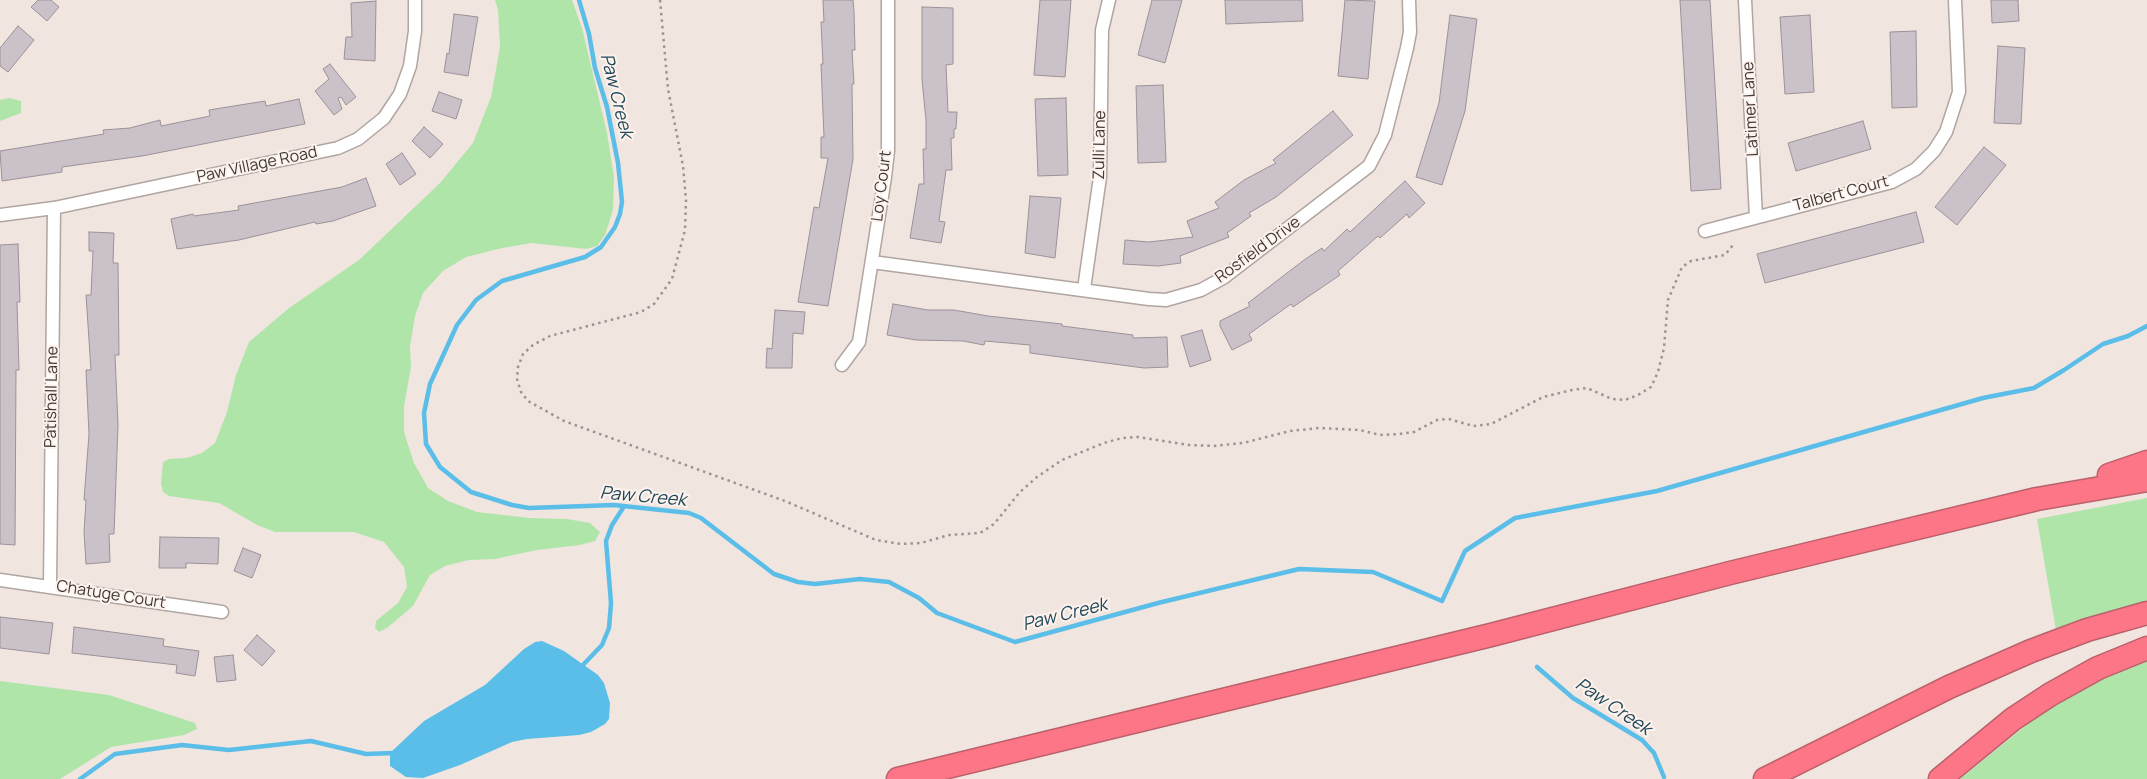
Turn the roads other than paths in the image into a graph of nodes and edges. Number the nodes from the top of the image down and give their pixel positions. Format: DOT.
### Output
graph roads {
  1 [pos="415,0"];
  2 [pos="888,0"];
  3 [pos="1109,0"];
  4 [pos="1409,0"];
  5 [pos="1745,0"];
  6 [pos="1955,0"];
  7 [pos="54,208"];
  8 [pos="0,215"];
  9 [pos="1756,217"];
  10 [pos="1705,230"];
  11 [pos="872,262"];
  12 [pos="1084,289"];
  13 [pos="842,364"];
  14 [pos="2147,462"];
  15 [pos="2147,480"];
  16 [pos="2037,499"];
  17 [pos="0,580"];
  18 [pos="50,586"];
  19 [pos="222,612"];
  20 [pos="2147,613"];
  21 [pos="2147,648"];
  22 [pos="898,779"];
  23 [pos="1765,779"];
  24 [pos="1940,779"];
  1 -- 7 [label="street, Paw Village Road"];
  2 -- 11 [label="street, Loy Court"];
  3 -- 12 [label="street, Zulli Lane"];
  4 -- 12 [label="street, Rosfield Drive"];
  5 -- 9 [label="street, Latimer Lane"];
  6 -- 9 [label="street, Talbert Court"];
  7 -- 8 [label="street, Paw Village Road"];
  7 -- 18 [label="street, Patishall Lane"];
  9 -- 10 [label="street, Talbert Court"];
  11 -- 12 [label="street, Rosfield Drive"];
  11 -- 13 [label="street, Loy Court"];
  14 -- 16 [label="highway"];
  15 -- 16 [label="highway"];
  16 -- 22 [label="highway"];
  17 -- 18 [label="street, Chatuge Court"];
  18 -- 19 [label="street, Chatuge Court"];
  20 -- 23 [label="highway"];
  21 -- 24 [label="highway"];
}
